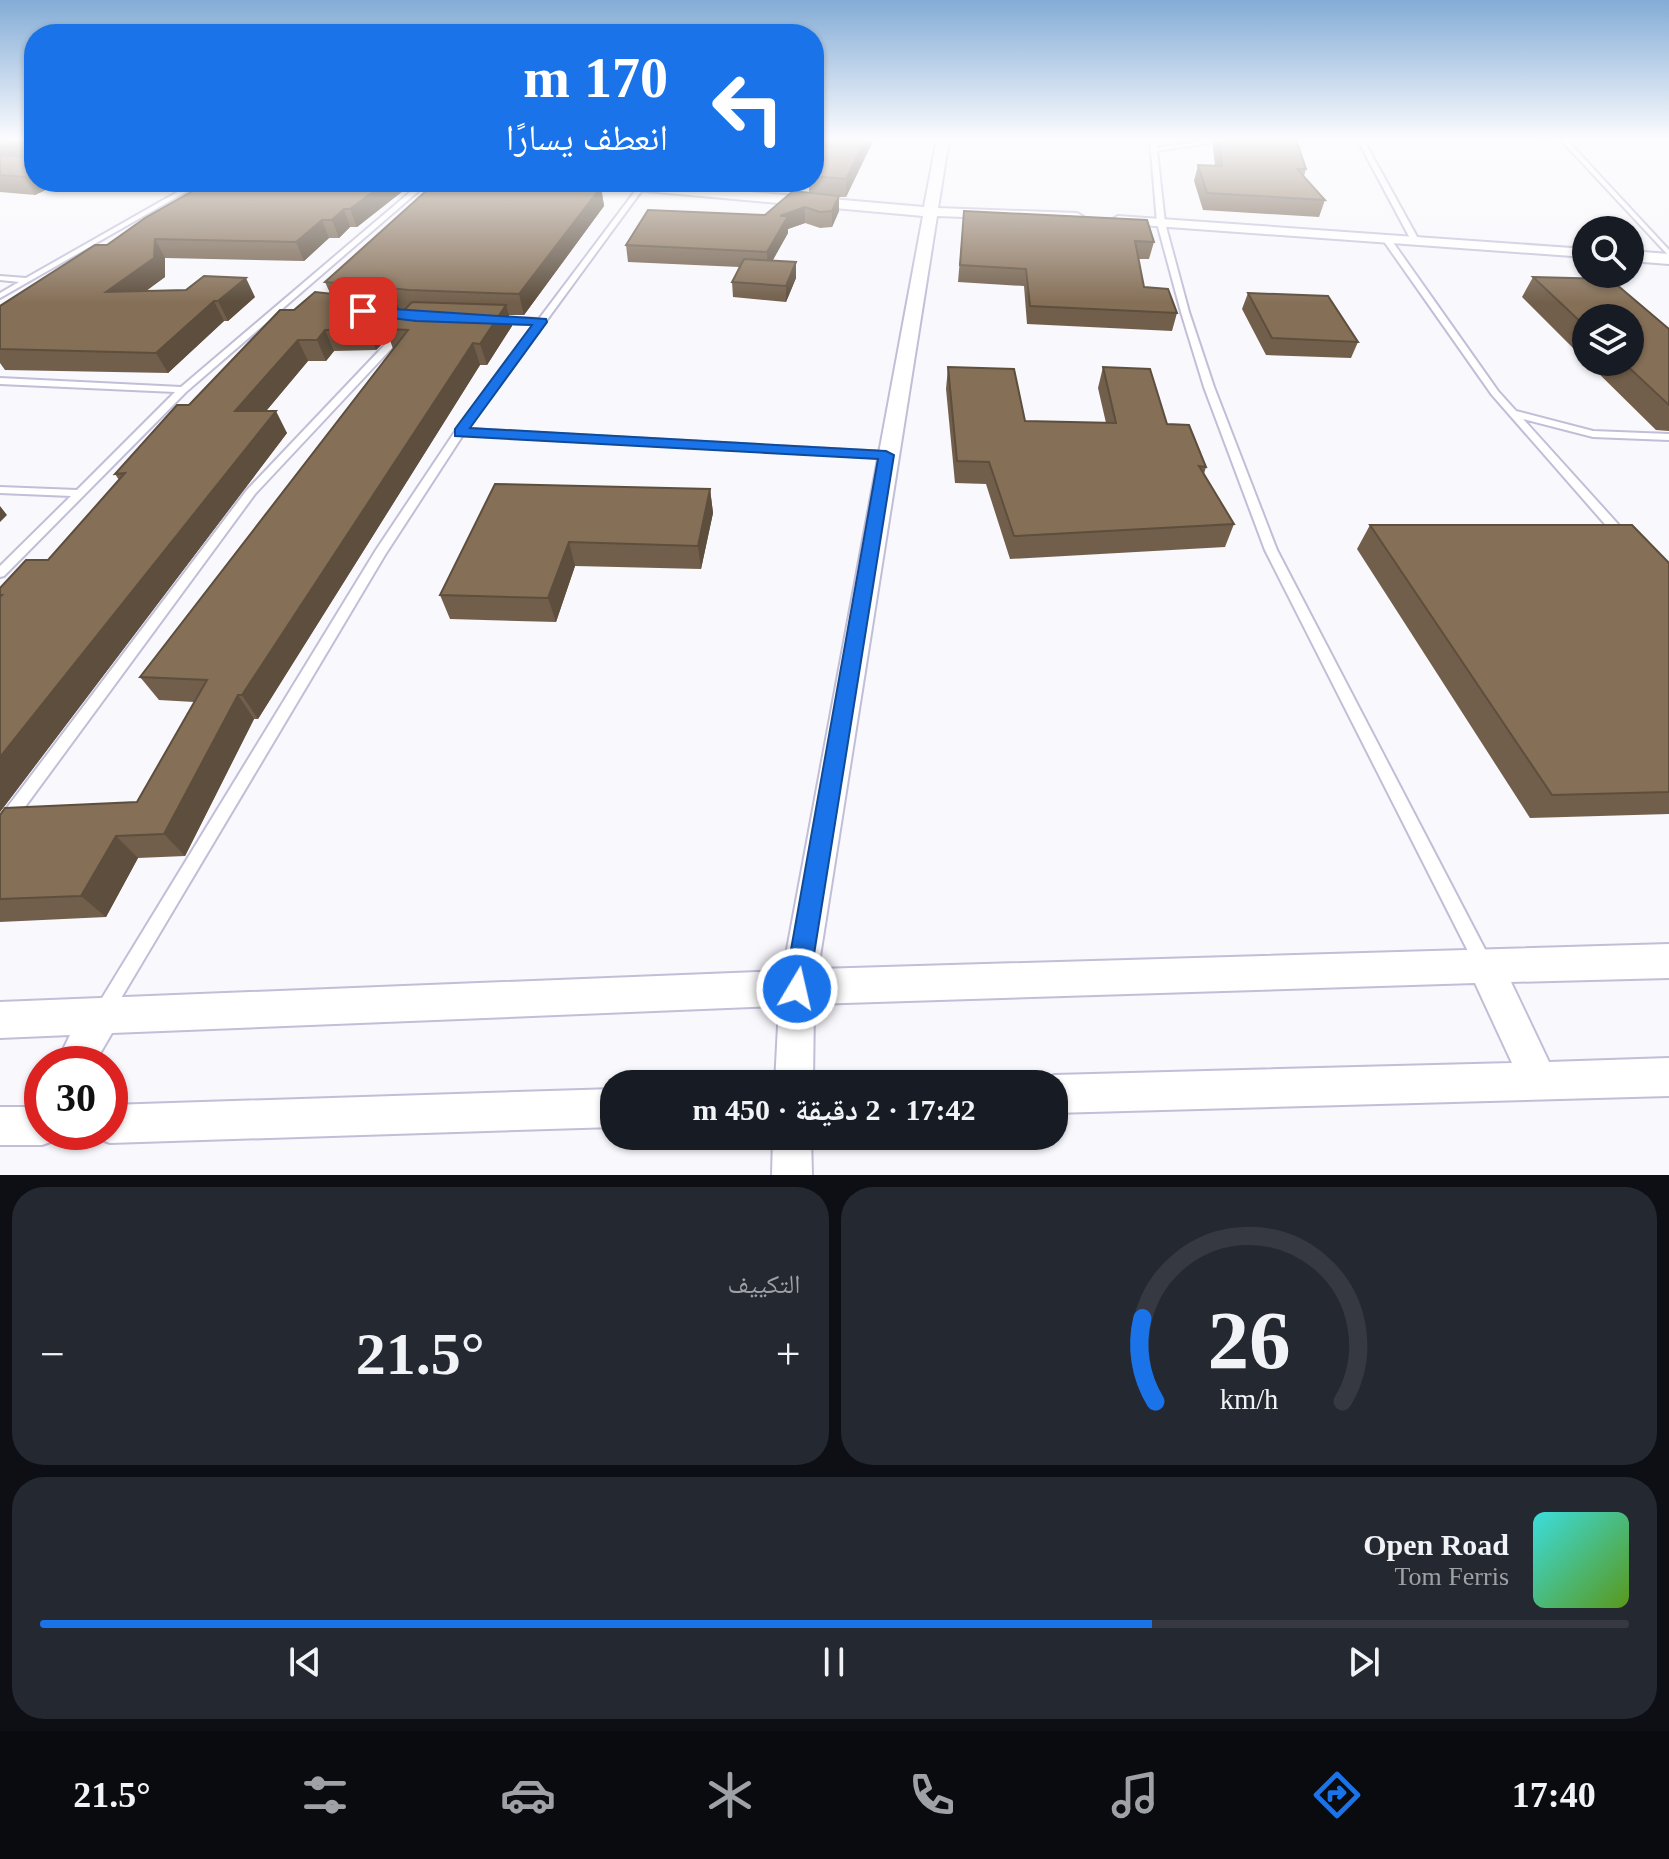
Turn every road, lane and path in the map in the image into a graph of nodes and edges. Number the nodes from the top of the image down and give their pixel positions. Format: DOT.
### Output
graph roads {
  1 [pos="179,194"];
  2 [pos="412,194"];
  3 [pos="637,194"];
  4 [pos="744,194"];
  5 [pos="933,194"];
  6 [pos="1158,194"];
  7 [pos="1390,194"];
  8 [pos="1613,194"];
  9 [pos="930,212"];
  10 [pos="1161,223"];
  11 [pos="1387,240"];
  12 [pos="1416,242"];
  13 [pos="1572,252"];
  14 [pos="1644,256"];
  15 [pos="1669,256"];
  16 [pos="0,278"];
  17 [pos="26,280"];
  18 [pos="0,296"];
  19 [pos="284,302"];
  20 [pos="299,304"];
  21 [pos="479,319"];
  22 [pos="541,322"];
  23 [pos="406,328"];
  24 [pos="0,381"];
  25 [pos="183,390"];
  26 [pos="1516,414"];
  27 [pos="460,432"];
  28 [pos="1669,437"];
  29 [pos="886,455"];
  30 [pos="0,490"];
  31 [pos="81,493"];
  32 [pos="1631,547"];
  33 [pos="0,573"];
  34 [pos="0,829"];
  35 [pos="1669,961"];
  36 [pos="1485,966"];
  37 [pos="797,989"];
  38 [pos="100,1019"];
  39 [pos="0,1020"];
  40 [pos="84,1046"];
  41 [pos="794,1070"];
  42 [pos="1669,1077"];
  43 [pos="1540,1083"];
  44 [pos="1068,1094"];
  45 [pos="600,1108"];
  46 [pos="128,1123"];
  47 [pos="24,1124"];
  48 [pos="0,1126"];
  49 [pos="792,1150"];
  50 [pos="792,1175"];
  1 -- 17 [label="lane"];
  2 -- 19 [label="lane"];
  3 -- 22 [label="lane"];
  4 -- 9 [label="street"];
  5 -- 9 [label="street"];
  6 -- 10 [label="lane"];
  7 -- 12 [label="lane"];
  8 -- 15 [label="lane"];
  9 -- 10 [label="street"];
  9 -- 29 [label="street"];
  10 -- 11 [label="street"];
  10 -- 36 [label="lane"];
  11 -- 12 [label="street"];
  11 -- 26 [label="lane"];
  12 -- 13 [label="street"];
  14 -- 15 [label="street"];
  16 -- 17 [label="lane"];
  17 -- 18 [label="lane"];
  19 -- 20 [label="lane"];
  19 -- 25 [label="lane"];
  21 -- 22 [label="lane"];
  22 -- 27 [label="lane"];
  23 -- 34 [label="lane"];
  24 -- 25 [label="lane"];
  25 -- 31 [label="lane"];
  26 -- 28 [label="lane"];
  26 -- 32 [label="lane"];
  27 -- 29 [label="lane"];
  27 -- 38 [label="lane"];
  29 -- 37 [label="street"];
  30 -- 31 [label="lane"];
  31 -- 33 [label="lane"];
  35 -- 36 [label="street"];
  36 -- 37 [label="street"];
  36 -- 43 [label="street"];
  37 -- 38 [label="street"];
  37 -- 41 [label="street"];
  38 -- 39 [label="street"];
  38 -- 40 [label="street"];
  42 -- 43 [label="street"];
  43 -- 44 [label="street"];
  45 -- 46 [label="street"];
  47 -- 48 [label="street"];
  49 -- 50 [label="street"];
}
